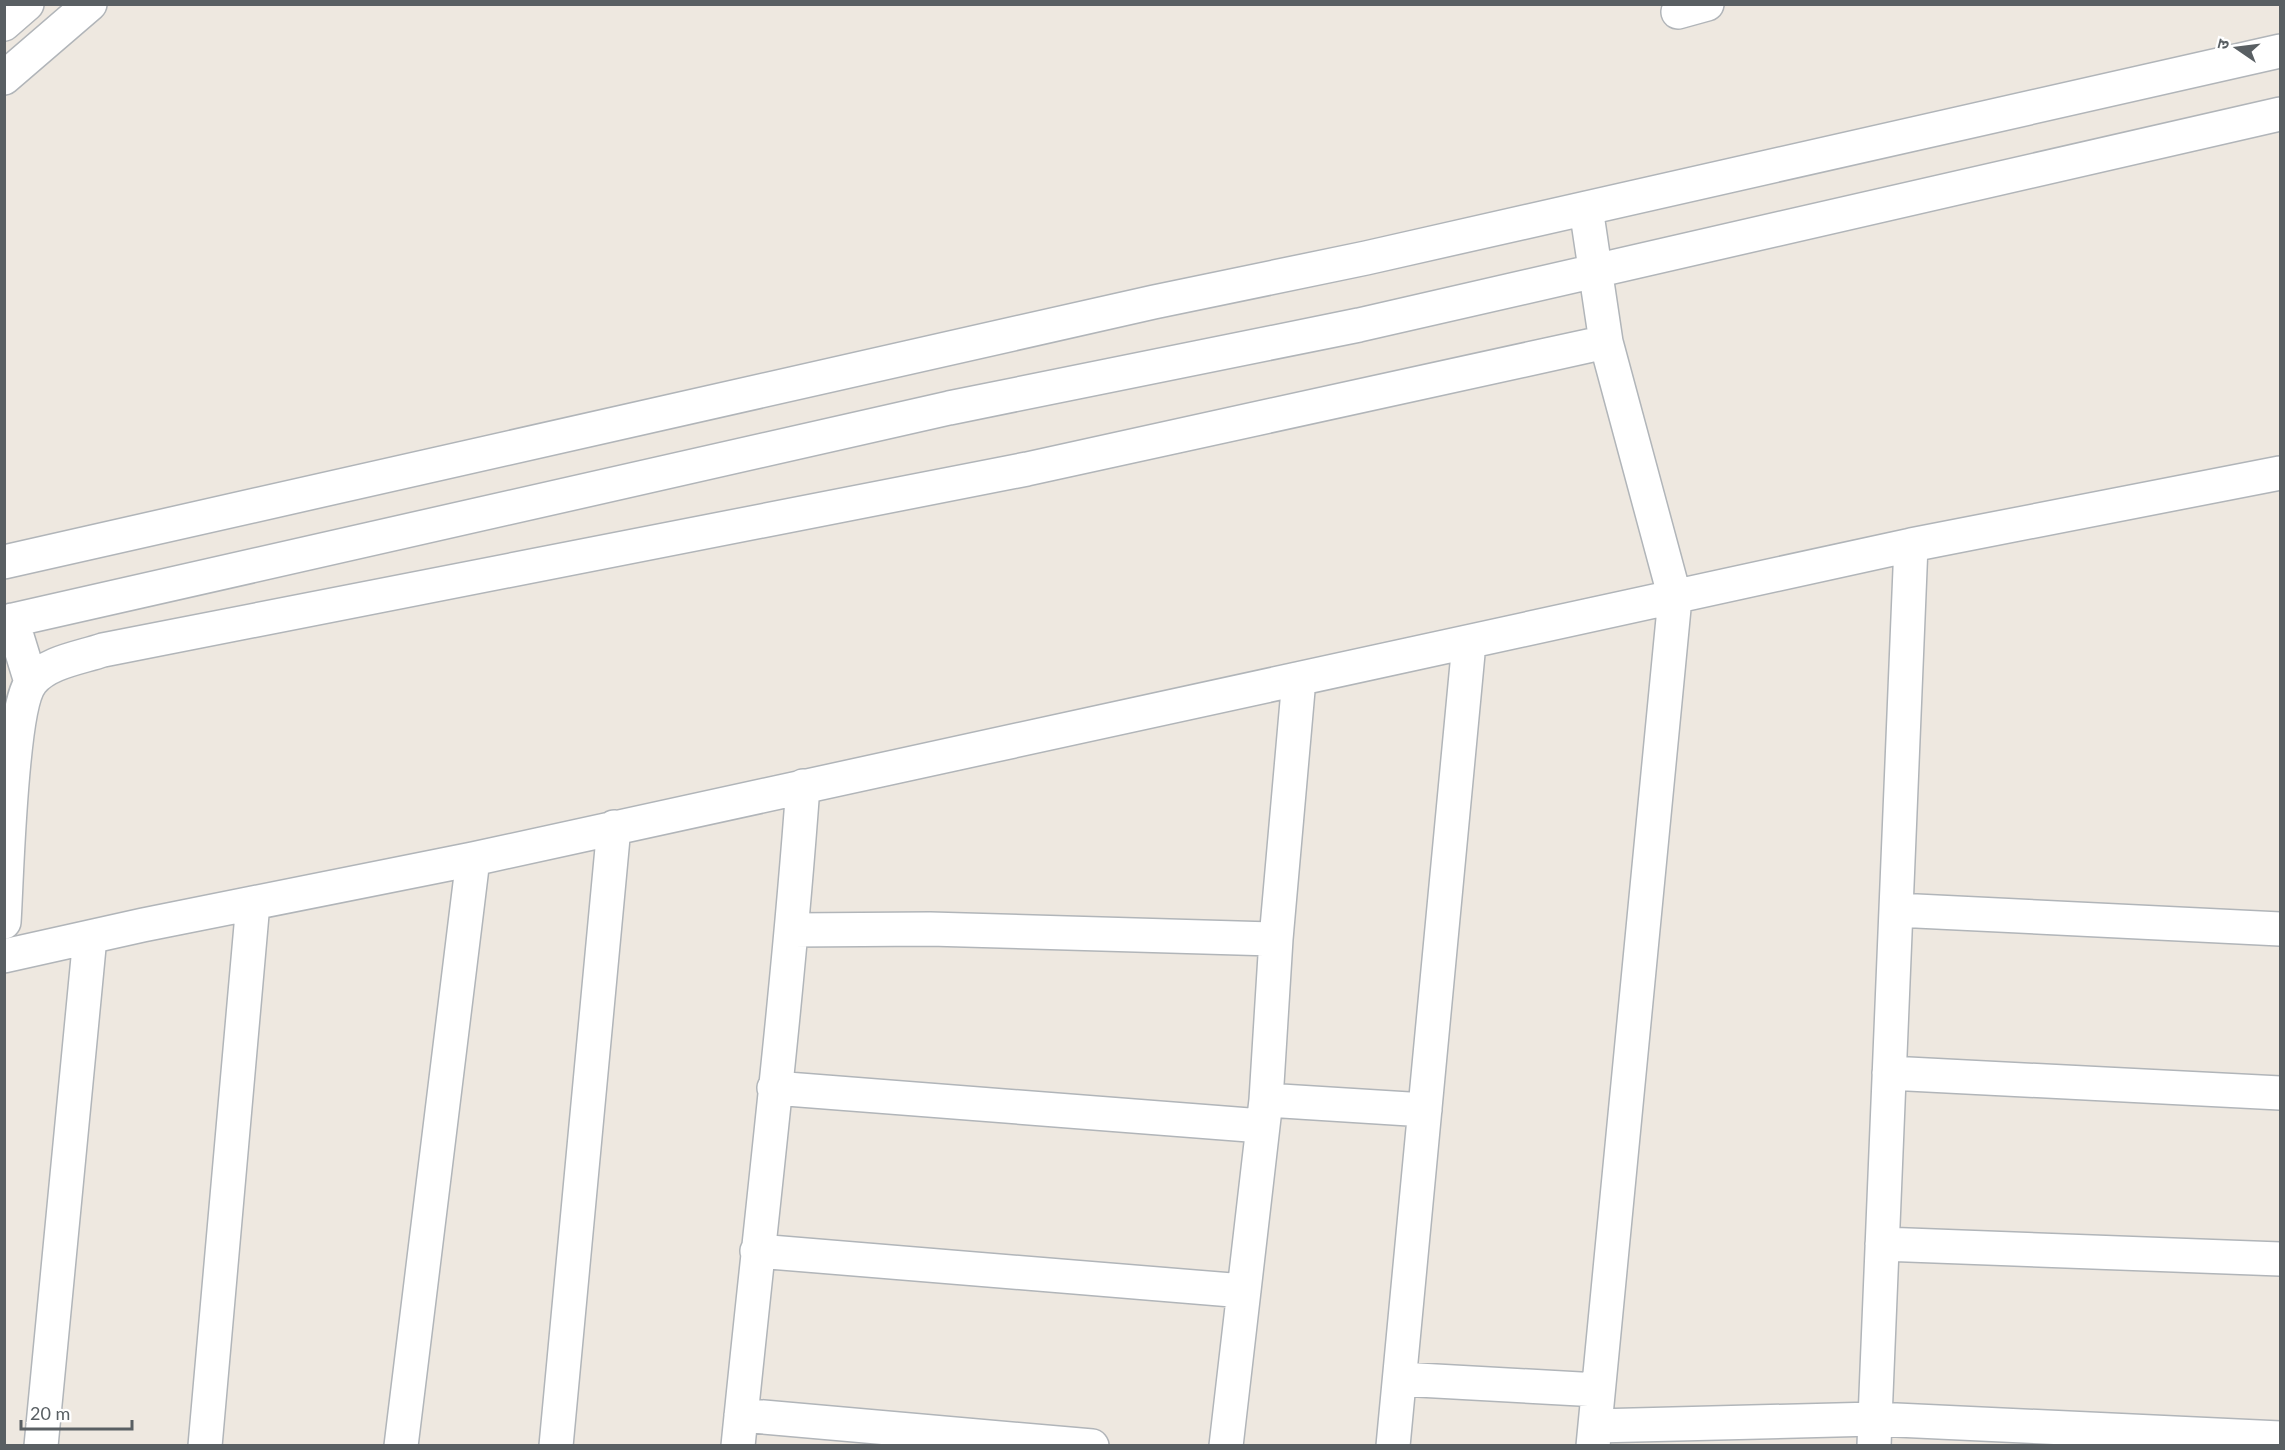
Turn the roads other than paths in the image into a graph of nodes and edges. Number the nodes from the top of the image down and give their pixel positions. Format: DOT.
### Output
graph roads {
  1 [pos="27,4"];
  2 [pos="90,4"];
  3 [pos="4,24"];
  4 [pos="2280,51"];
  5 [pos="4,78"];
  6 [pos="2280,114"];
  7 [pos="1586,208"];
  8 [pos="1596,270"];
  9 [pos="1606,342"];
  10 [pos="2280,473"];
  11 [pos="1911,544"];
  12 [pos="4,562"];
  13 [pos="1675,598"];
  14 [pos="8,621"];
  15 [pos="1468,643"];
  16 [pos="1299,679"];
  17 [pos="31,682"];
  18 [pos="803,786"];
  19 [pos="614,827"];
  20 [pos="473,858"];
  21 [pos="253,903"];
  22 [pos="1896,910"];
  23 [pos="4,922"];
  24 [pos="2280,929"];
  25 [pos="793,930"];
  26 [pos="90,937"];
  27 [pos="1276,939"];
  28 [pos="4,956"];
  29 [pos="1889,1074"];
  30 [pos="774,1088"];
  31 [pos="2280,1093"];
  32 [pos="1425,1110"];
  33 [pos="1264,1113"];
  34 [pos="1882,1244"];
  35 [pos="757,1251"];
  36 [pos="2280,1260"];
  37 [pos="1244,1291"];
  38 [pos="1400,1378"];
  39 [pos="1598,1390"];
  40 [pos="739,1430"];
  41 [pos="1874,1432"];
  42 [pos="1594,1436"];
  43 [pos="2280,1437"];
  44 [pos="41,1446"];
  45 [pos="205,1446"];
  46 [pos="401,1446"];
  47 [pos="556,1446"];
  48 [pos="1092,1446"];
  49 [pos="1226,1446"];
  50 [pos="1393,1446"];
  1 -- 3 [label="street"];
  2 -- 5 [label="street"];
  4 -- 7 [label="street"];
  6 -- 8 [label="street"];
  7 -- 8 [label="street"];
  7 -- 12 [label="street"];
  8 -- 9 [label="street"];
  8 -- 14 [label="street"];
  9 -- 13 [label="street"];
  9 -- 17 [label="street"];
  10 -- 11 [label="street"];
  11 -- 13 [label="street"];
  11 -- 22 [label="street"];
  13 -- 15 [label="street"];
  13 -- 39 [label="street"];
  14 -- 17 [label="street"];
  15 -- 16 [label="street"];
  15 -- 32 [label="street"];
  16 -- 18 [label="street"];
  16 -- 27 [label="street"];
  17 -- 23 [label="street"];
  18 -- 19 [label="street"];
  18 -- 25 [label="street"];
  19 -- 20 [label="street"];
  19 -- 47 [label="street"];
  20 -- 21 [label="street"];
  20 -- 46 [label="street"];
  21 -- 26 [label="street"];
  21 -- 45 [label="street"];
  22 -- 24 [label="street"];
  22 -- 29 [label="street"];
  25 -- 27 [label="street"];
  25 -- 30 [label="street"];
  26 -- 28 [label="street"];
  26 -- 44 [label="street"];
  27 -- 33 [label="street"];
  29 -- 31 [label="street"];
  29 -- 34 [label="street"];
  30 -- 33 [label="street"];
  30 -- 35 [label="street"];
  32 -- 33 [label="street"];
  32 -- 38 [label="street"];
  33 -- 37 [label="street"];
  34 -- 36 [label="street"];
  34 -- 41 [label="street"];
  35 -- 37 [label="street"];
  35 -- 40 [label="street"];
  37 -- 49 [label="street"];
  38 -- 39 [label="street"];
  38 -- 50 [label="street"];
  39 -- 42 [label="street"];
  40 -- 48 [label="street"];
  41 -- 42 [label="street"];
  41 -- 43 [label="street"];
}
